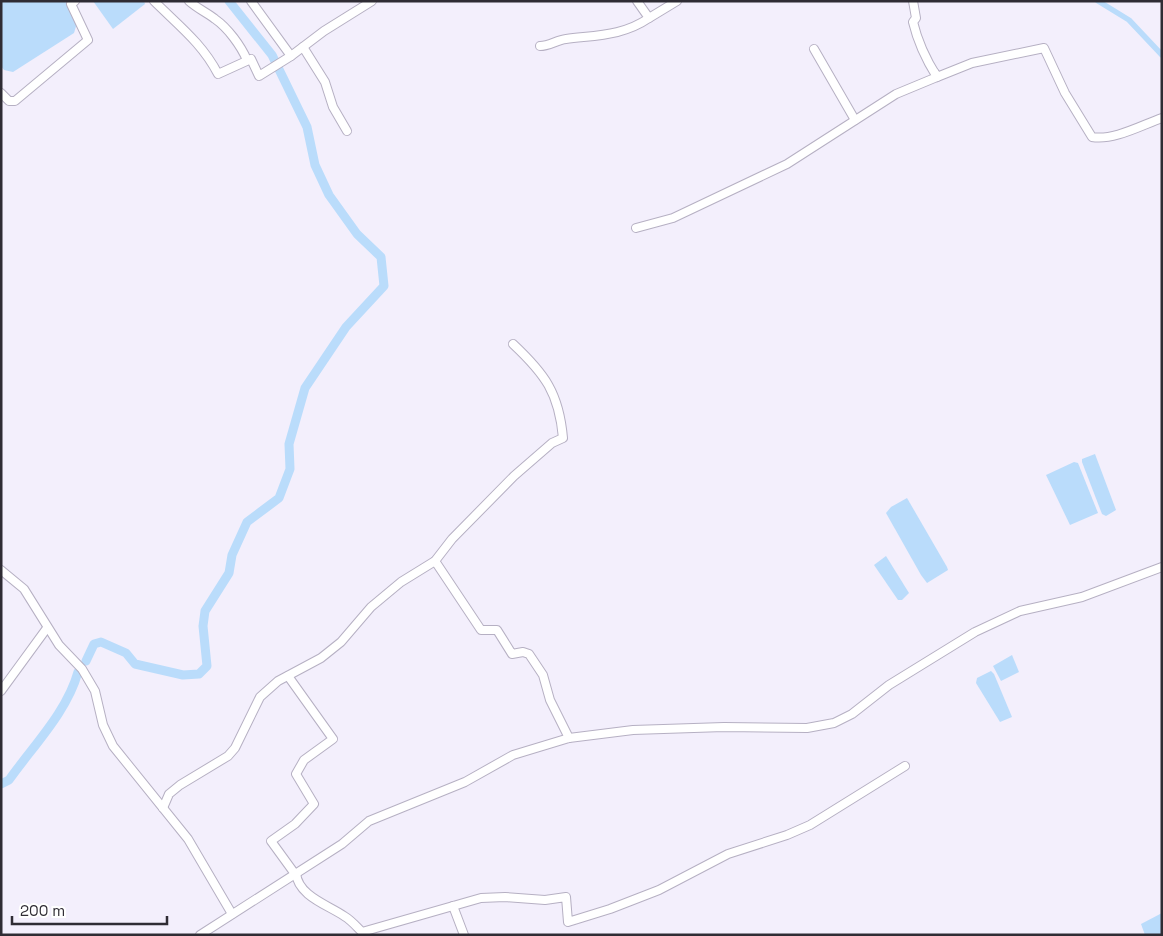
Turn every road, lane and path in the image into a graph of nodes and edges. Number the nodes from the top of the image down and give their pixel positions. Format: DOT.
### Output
graph roads {
  1 [pos="75,1"];
  2 [pos="154,1"];
  3 [pos="189,1"];
  4 [pos="251,1"];
  5 [pos="372,1"];
  6 [pos="637,1"];
  7 [pos="677,1"];
  8 [pos="913,1"];
  9 [pos="649,18"];
  10 [pos="540,46"];
  11 [pos="303,47"];
  12 [pos="814,49"];
  13 [pos="291,56"];
  14 [pos="247,60"];
  15 [pos="936,76"];
  16 [pos="1,93"];
  17 [pos="1162,118"];
  18 [pos="855,120"];
  19 [pos="347,131"];
  20 [pos="636,228"];
  21 [pos="513,344"];
  22 [pos="435,561"];
  23 [pos="1162,567"];
  24 [pos="1,570"];
  25 [pos="47,628"];
  26 [pos="288,676"];
  27 [pos="1,691"];
  28 [pos="569,738"];
  29 [pos="906,766"];
  30 [pos="162,808"];
  31 [pos="295,873"];
  32 [pos="453,906"];
  33 [pos="232,914"];
  34 [pos="200,935"];
  35 [pos="464,935"];
  1 -- 16 [label="street"];
  2 -- 14 [label="street"];
  3 -- 14 [label="street"];
  4 -- 13 [label="street"];
  5 -- 11 [label="street"];
  6 -- 9 [label="street"];
  7 -- 9 [label="street"];
  8 -- 15 [label="street"];
  9 -- 10 [label="street"];
  11 -- 13 [label="street"];
  11 -- 19 [label="street"];
  12 -- 18 [label="street"];
  13 -- 14 [label="street"];
  15 -- 17 [label="street"];
  15 -- 18 [label="street"];
  18 -- 20 [label="street"];
  21 -- 22 [label="street"];
  22 -- 26 [label="street"];
  22 -- 28 [label="street"];
  23 -- 28 [label="street"];
  24 -- 25 [label="street"];
  25 -- 27 [label="street"];
  25 -- 30 [label="street"];
  26 -- 30 [label="street"];
  26 -- 31 [label="street"];
  28 -- 31 [label="street"];
  29 -- 32 [label="street"];
  30 -- 33 [label="street"];
  31 -- 32 [label="street"];
  31 -- 33 [label="street"];
  32 -- 35 [label="street"];
  33 -- 34 [label="street"];
}
